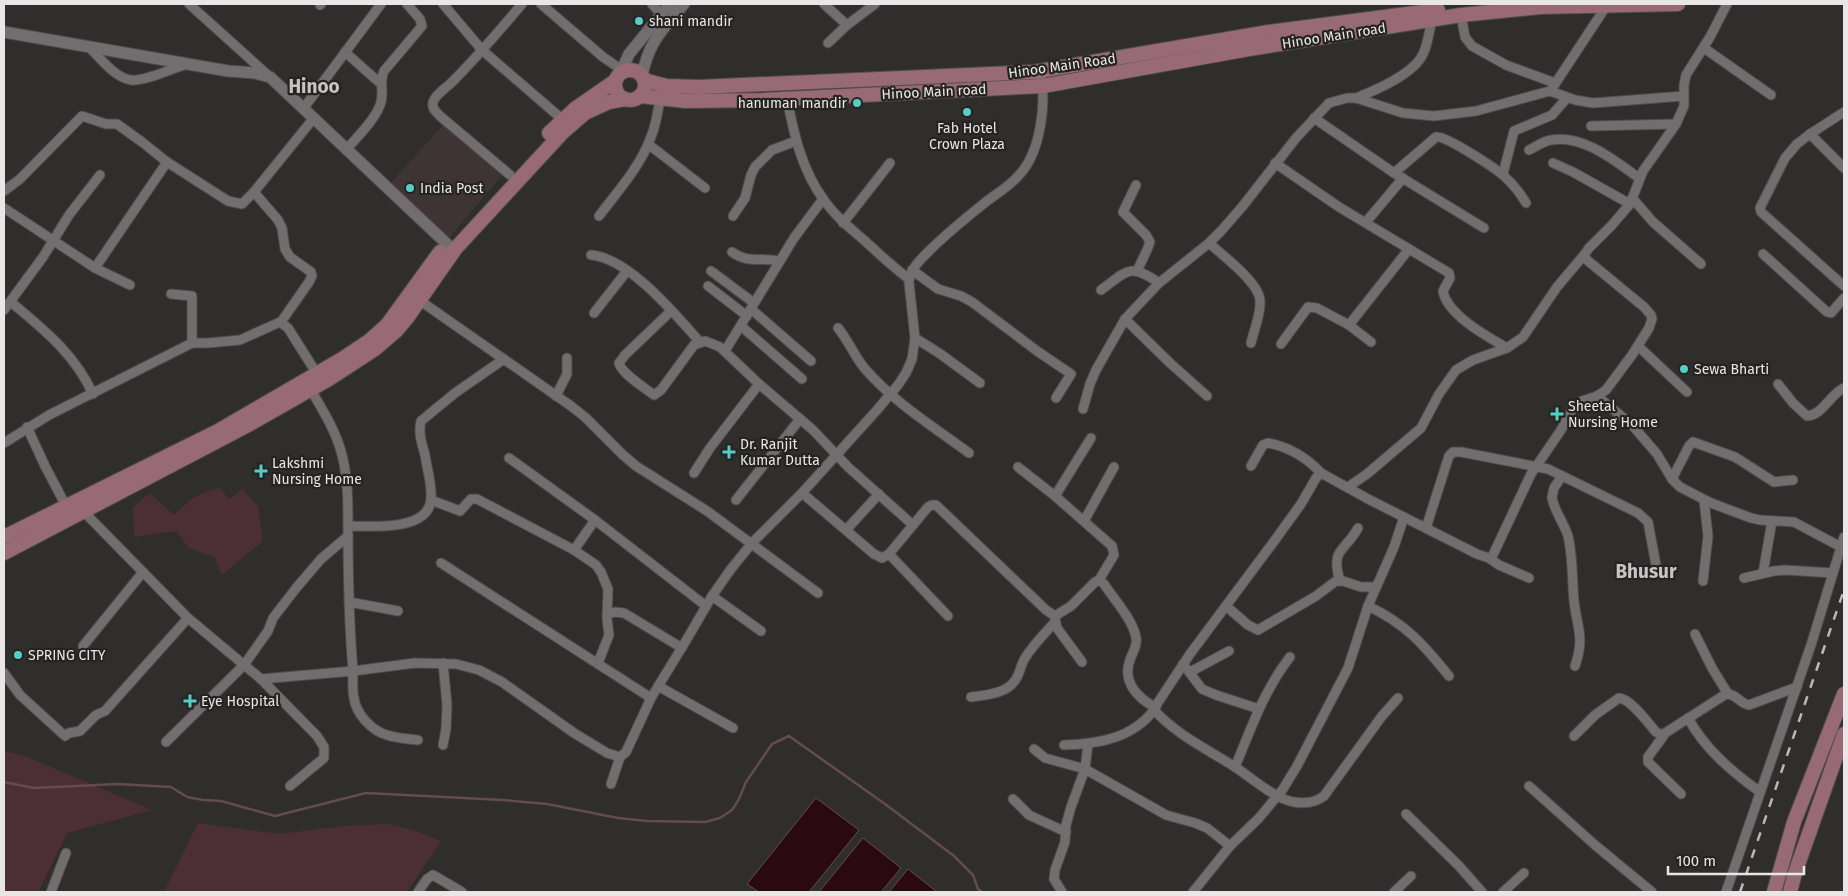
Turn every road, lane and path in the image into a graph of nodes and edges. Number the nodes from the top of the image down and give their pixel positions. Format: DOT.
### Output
graph roads {
  1 [pos="188,4"];
  2 [pos="381,4"];
  3 [pos="407,4"];
  4 [pos="443,4"];
  5 [pos="522,4"];
  6 [pos="541,4"];
  7 [pos="652,4"];
  8 [pos="670,4"];
  9 [pos="684,4"];
  10 [pos="824,4"];
  11 [pos="875,4"];
  12 [pos="1477,4"];
  13 [pos="1678,4"];
  14 [pos="1727,4"];
  15 [pos="1607,5"];
  16 [pos="661,14"];
  17 [pos="1461,15"];
  18 [pos="1432,20"];
  19 [pos="847,25"];
  20 [pos="4,32"];
  21 [pos="828,43"];
  22 [pos="89,47"];
  23 [pos="1704,48"];
  24 [pos="482,50"];
  25 [pos="345,52"];
  26 [pos="189,63"];
  27 [pos="1040,72"];
  28 [pos="619,75"];
  29 [pos="270,77"];
  30 [pos="643,78"];
  31 [pos="1555,83"];
  32 [pos="381,84"];
  33 [pos="1044,86"];
  34 [pos="1550,91"];
  35 [pos="1771,95"];
  36 [pos="640,96"];
  37 [pos="1684,96"];
  38 [pos="1356,98"];
  39 [pos="1567,98"];
  40 [pos="625,99"];
  41 [pos="660,99"];
  42 [pos="787,99"];
  43 [pos="303,110"];
  44 [pos="1844,112"];
  45 [pos="1314,118"];
  46 [pos="313,119"];
  47 [pos="562,119"];
  48 [pos="1676,124"];
  49 [pos="1591,126"];
  50 [pos="1810,134"];
  51 [pos="796,141"];
  52 [pos="648,144"];
  53 [pos="346,150"];
  54 [pos="1529,150"];
  55 [pos="168,162"];
  56 [pos="1275,163"];
  57 [pos="1554,163"];
  58 [pos="890,164"];
  59 [pos="1844,168"];
  60 [pos="1394,173"];
  61 [pos="100,174"];
  62 [pos="1502,174"];
  63 [pos="510,175"];
  64 [pos="1403,178"];
  65 [pos="1639,178"];
  66 [pos="1136,185"];
  67 [pos="705,188"];
  68 [pos="4,191"];
  69 [pos="254,192"];
  70 [pos="823,199"];
  71 [pos="1632,201"];
  72 [pos="1526,203"];
  73 [pos="4,208"];
  74 [pos="599,216"];
  75 [pos="733,216"];
  76 [pos="843,222"];
  77 [pos="1366,222"];
  78 [pos="1484,228"];
  79 [pos="52,241"];
  80 [pos="1209,243"];
  81 [pos="447,244"];
  82 [pos="1409,248"];
  83 [pos="732,252"];
  84 [pos="1763,254"];
  85 [pos="591,255"];
  86 [pos="1584,255"];
  87 [pos="780,261"];
  88 [pos="1701,264"];
  89 [pos="95,268"];
  90 [pos="1137,270"];
  91 [pos="628,271"];
  92 [pos="710,271"];
  93 [pos="911,274"];
  94 [pos="1159,284"];
  95 [pos="130,285"];
  96 [pos="708,286"];
  97 [pos="1844,286"];
  98 [pos="1102,290"];
  99 [pos="171,294"];
  100 [pos="1844,298"];
  101 [pos="419,300"];
  102 [pos="11,302"];
  103 [pos="751,309"];
  104 [pos="4,310"];
  105 [pos="671,311"];
  106 [pos="594,313"];
  107 [pos="1126,319"];
  108 [pos="281,322"];
  109 [pos="1349,325"];
  110 [pos="740,326"];
  111 [pos="838,328"];
  112 [pos="915,338"];
  113 [pos="700,342"];
  114 [pos="1371,342"];
  115 [pos="192,343"];
  116 [pos="1251,343"];
  117 [pos="1281,344"];
  118 [pos="1638,346"];
  119 [pos="1507,348"];
  120 [pos="725,351"];
  121 [pos="567,358"];
  122 [pos="504,359"];
  123 [pos="811,361"];
  124 [pos="317,374"];
  125 [pos="802,379"];
  126 [pos="980,383"];
  127 [pos="759,384"];
  128 [pos="1778,384"];
  129 [pos="1844,388"];
  130 [pos="311,390"];
  131 [pos="1687,392"];
  132 [pos="93,394"];
  133 [pos="891,395"];
  134 [pos="556,396"];
  135 [pos="1207,396"];
  136 [pos="1597,396"];
  137 [pos="1056,398"];
  138 [pos="1083,409"];
  139 [pos="800,418"];
  140 [pos="27,427"];
  141 [pos="1091,438"];
  142 [pos="4,443"];
  143 [pos="969,453"];
  144 [pos="836,455"];
  145 [pos="509,458"];
  146 [pos="1536,465"];
  147 [pos="1252,466"];
  148 [pos="1018,468"];
  149 [pos="1114,468"];
  150 [pos="694,473"];
  151 [pos="1321,473"];
  152 [pos="1562,476"];
  153 [pos="1672,479"];
  154 [pos="1793,480"];
  155 [pos="1348,488"];
  156 [pos="802,493"];
  157 [pos="879,494"];
  158 [pos="1055,496"];
  159 [pos="432,500"];
  160 [pos="736,500"];
  161 [pos="1704,500"];
  162 [pos="66,506"];
  163 [pos="83,511"];
  164 [pos="1404,517"];
  165 [pos="594,520"];
  166 [pos="1772,520"];
  167 [pos="1084,521"];
  168 [pos="913,525"];
  169 [pos="348,526"];
  170 [pos="1358,528"];
  171 [pos="1426,528"];
  172 [pos="846,530"];
  173 [pos="348,536"];
  174 [pos="4,537"];
  175 [pos="1844,537"];
  176 [pos="752,543"];
  177 [pos="1841,547"];
  178 [pos="574,550"];
  179 [pos="4,553"];
  180 [pos="889,554"];
  181 [pos="1489,558"];
  182 [pos="441,563"];
  183 [pos="1656,565"];
  184 [pos="143,572"];
  185 [pos="1763,573"];
  186 [pos="1833,573"];
  187 [pos="1529,578"];
  188 [pos="1744,578"];
  189 [pos="1099,580"];
  190 [pos="1340,581"];
  191 [pos="1703,581"];
  192 [pos="1376,587"];
  193 [pos="818,592"];
  194 [pos="712,596"];
  195 [pos="349,602"];
  196 [pos="706,606"];
  197 [pos="1226,606"];
  198 [pos="1368,606"];
  199 [pos="398,611"];
  200 [pos="607,614"];
  201 [pos="948,616"];
  202 [pos="188,618"];
  203 [pos="1055,619"];
  204 [pos="761,631"];
  205 [pos="1695,634"];
  206 [pos="83,646"];
  207 [pos="682,648"];
  208 [pos="1228,651"];
  209 [pos="1290,657"];
  210 [pos="1082,662"];
  211 [pos="443,663"];
  212 [pos="598,663"];
  213 [pos="1183,664"];
  214 [pos="244,665"];
  215 [pos="1575,666"];
  216 [pos="353,671"];
  217 [pos="1190,672"];
  218 [pos="4,673"];
  219 [pos="1449,676"];
  220 [pos="261,679"];
  221 [pos="658,686"];
  222 [pos="1797,686"];
  223 [pos="1728,694"];
  224 [pos="1844,694"];
  225 [pos="971,697"];
  226 [pos="651,698"];
  227 [pos="1398,698"];
  228 [pos="1155,708"];
  229 [pos="1259,709"];
  230 [pos="1841,712"];
  231 [pos="1688,718"];
  232 [pos="733,728"];
  233 [pos="1844,734"];
  234 [pos="1664,735"];
  235 [pos="1574,736"];
  236 [pos="418,740"];
  237 [pos="166,742"];
  238 [pos="1088,744"];
  239 [pos="442,745"];
  240 [pos="1064,745"];
  241 [pos="1034,749"];
  242 [pos="620,758"];
  243 [pos="1235,767"];
  244 [pos="1085,769"];
  245 [pos="611,784"];
  246 [pos="290,786"];
  247 [pos="1529,786"];
  248 [pos="1760,792"];
  249 [pos="1681,794"];
  250 [pos="1277,795"];
  251 [pos="1013,799"];
  252 [pos="1406,814"];
  253 [pos="1066,832"];
  254 [pos="1230,846"];
  255 [pos="66,853"];
  256 [pos="1524,873"];
  257 [pos="1411,876"];
  258 [pos="1200,890"];
  259 [pos="51,892"];
  260 [pos="418,892"];
  261 [pos="462,892"];
  262 [pos="1062,892"];
  263 [pos="1394,892"];
  264 [pos="1482,892"];
  265 [pos="1503,892"];
  266 [pos="1652,892"];
  267 [pos="1726,892"];
  268 [pos="1774,892"];
  269 [pos="1790,892"];
  1 -- 29 [label="street"];
  2 -- 25 [label="street"];
  3 -- 32 [label="street"];
  4 -- 24 [label="street"];
  5 -- 24 [label="street"];
  6 -- 28 [label="street"];
  7 -- 16 [label="street"];
  8 -- 16 [label="street"];
  9 -- 30 [label="street"];
  10 -- 19 [label="street"];
  11 -- 19 [label="street"];
  12 -- 27 [label="main road, Hinoo Main Road"];
  13 -- 15 [label="main road, Hinoo Main road"];
  14 -- 23 [label="street"];
  15 -- 17 [label="main road, Hinoo Main road"];
  15 -- 31 [label="street"];
  16 -- 28 [label="street"];
  17 -- 18 [label="main road, Hinoo Main road"];
  17 -- 31 [label="street"];
  18 -- 33 [label="main road, Hinoo Main road"];
  18 -- 38 [label="street"];
  19 -- 21 [label="street"];
  20 -- 22 [label="street"];
  22 -- 26 [label="street"];
  22 -- 26 [label="street"];
  23 -- 35 [label="street"];
  23 -- 37 [label="street"];
  24 -- 47 [label="street"];
  24 -- 63 [label="street"];
  25 -- 32 [label="street"];
  25 -- 43 [label="street"];
  26 -- 29 [label="street"];
  27 -- 30 [label="main road, Hinoo Main Road"];
  27 -- 33 [label="street"];
  28 -- 30 [label="main road"];
  28 -- 40 [label="main road"];
  28 -- 47 [label="main road"];
  29 -- 43 [label="street"];
  30 -- 36 [label="main road"];
  31 -- 34 [label="street"];
  32 -- 53 [label="street"];
  33 -- 42 [label="main road, Hinoo Main road"];
  33 -- 93 [label="street"];
  34 -- 38 [label="street"];
  34 -- 39 [label="street"];
  36 -- 40 [label="main road"];
  36 -- 41 [label="main road, Hinoo Main road"];
  37 -- 39 [label="street"];
  37 -- 48 [label="street"];
  38 -- 45 [label="street"];
  39 -- 62 [label="street"];
  40 -- 101 [label="main road"];
  41 -- 42 [label="main road, Hinoo Main road"];
  41 -- 52 [label="street"];
  42 -- 51 [label="street"];
  43 -- 46 [label="street"];
  44 -- 50 [label="street"];
  45 -- 56 [label="street"];
  45 -- 60 [label="street"];
  46 -- 53 [label="street"];
  46 -- 69 [label="street"];
  47 -- 63 [label="main road"];
  48 -- 49 [label="street"];
  48 -- 65 [label="street"];
  50 -- 59 [label="street"];
  50 -- 97 [label="street"];
  51 -- 70 [label="street"];
  51 -- 75 [label="street"];
  52 -- 67 [label="street"];
  52 -- 74 [label="street"];
  53 -- 81 [label="street"];
  54 -- 65 [label="street"];
  55 -- 68 [label="street"];
  55 -- 69 [label="street"];
  55 -- 89 [label="street"];
  56 -- 77 [label="street"];
  56 -- 80 [label="street"];
  57 -- 71 [label="street"];
  58 -- 76 [label="street"];
  60 -- 62 [label="street"];
  60 -- 64 [label="street"];
  61 -- 79 [label="street"];
  62 -- 72 [label="street"];
  63 -- 81 [label="main road"];
  64 -- 77 [label="street"];
  64 -- 78 [label="street"];
  65 -- 71 [label="street"];
  66 -- 90 [label="street"];
  69 -- 108 [label="street"];
  70 -- 76 [label="street"];
  70 -- 87 [label="street"];
  71 -- 86 [label="street"];
  71 -- 88 [label="street"];
  73 -- 79 [label="street"];
  76 -- 93 [label="street"];
  77 -- 82 [label="street"];
  79 -- 89 [label="street"];
  79 -- 102 [label="street"];
  80 -- 94 [label="street"];
  80 -- 116 [label="street"];
  81 -- 124 [label="main road"];
  82 -- 109 [label="street"];
  82 -- 119 [label="street"];
  83 -- 87 [label="street"];
  84 -- 100 [label="street"];
  85 -- 91 [label="street"];
  86 -- 118 [label="street"];
  86 -- 119 [label="street"];
  87 -- 103 [label="street"];
  89 -- 95 [label="street"];
  90 -- 94 [label="street"];
  90 -- 98 [label="street"];
  91 -- 105 [label="street"];
  91 -- 106 [label="street"];
  92 -- 103 [label="street"];
  93 -- 112 [label="street"];
  93 -- 137 [label="street"];
  94 -- 107 [label="street"];
  96 -- 103 [label="street"];
  99 -- 115 [label="street"];
  101 -- 122 [label="street"];
  101 -- 130 [label="main road"];
  102 -- 104 [label="street"];
  102 -- 132 [label="street"];
  103 -- 110 [label="street"];
  103 -- 123 [label="street"];
  105 -- 113 [label="street"];
  105 -- 113 [label="street"];
  107 -- 135 [label="street"];
  107 -- 138 [label="street"];
  108 -- 115 [label="street"];
  108 -- 124 [label="street"];
  109 -- 114 [label="street"];
  109 -- 117 [label="street"];
  110 -- 120 [label="street"];
  110 -- 125 [label="street"];
  111 -- 133 [label="street"];
  112 -- 126 [label="street"];
  112 -- 133 [label="street"];
  113 -- 120 [label="street"];
  115 -- 132 [label="street"];
  118 -- 131 [label="street"];
  118 -- 136 [label="street"];
  119 -- 155 [label="street"];
  120 -- 127 [label="street"];
  121 -- 134 [label="street"];
  122 -- 134 [label="street"];
  122 -- 159 [label="street"];
  124 -- 162 [label="main road"];
  127 -- 139 [label="street"];
  127 -- 150 [label="street"];
  128 -- 129 [label="street"];
  130 -- 163 [label="main road"];
  130 -- 169 [label="street"];
  132 -- 140 [label="street"];
  133 -- 143 [label="street"];
  133 -- 144 [label="street"];
  134 -- 176 [label="street"];
  136 -- 146 [label="street"];
  136 -- 153 [label="street"];
  139 -- 144 [label="street"];
  139 -- 160 [label="street"];
  140 -- 142 [label="street"];
  140 -- 162 [label="street"];
  141 -- 158 [label="street"];
  144 -- 156 [label="street"];
  144 -- 157 [label="street"];
  145 -- 165 [label="street"];
  146 -- 152 [label="street"];
  146 -- 171 [label="street"];
  146 -- 181 [label="street"];
  147 -- 151 [label="street"];
  148 -- 158 [label="street"];
  149 -- 167 [label="street"];
  151 -- 155 [label="street"];
  151 -- 197 [label="street"];
  152 -- 183 [label="street"];
  152 -- 215 [label="street"];
  153 -- 154 [label="street"];
  153 -- 161 [label="street"];
  155 -- 164 [label="street"];
  156 -- 172 [label="street"];
  156 -- 176 [label="street"];
  157 -- 168 [label="street"];
  157 -- 172 [label="street"];
  158 -- 167 [label="street"];
  159 -- 169 [label="street"];
  159 -- 178 [label="street"];
  161 -- 166 [label="street"];
  161 -- 191 [label="street"];
  162 -- 174 [label="main road"];
  163 -- 179 [label="main road"];
  163 -- 184 [label="street"];
  164 -- 171 [label="street"];
  164 -- 192 [label="street"];
  165 -- 178 [label="street"];
  165 -- 196 [label="street"];
  166 -- 177 [label="street"];
  166 -- 185 [label="street"];
  167 -- 189 [label="street"];
  168 -- 180 [label="street"];
  168 -- 203 [label="street"];
  169 -- 173 [label="street"];
  170 -- 190 [label="street"];
  171 -- 181 [label="street"];
  172 -- 180 [label="street"];
  173 -- 195 [label="street"];
  173 -- 214 [label="street"];
  175 -- 177 [label="street"];
  176 -- 193 [label="street"];
  176 -- 194 [label="street"];
  177 -- 186 [label="street"];
  178 -- 200 [label="street"];
  180 -- 201 [label="street"];
  181 -- 187 [label="street"];
  182 -- 212 [label="street"];
  184 -- 202 [label="street"];
  184 -- 206 [label="street"];
  185 -- 186 [label="street"];
  185 -- 188 [label="street"];
  186 -- 222 [label="street"];
  189 -- 203 [label="street"];
  189 -- 228 [label="street"];
  190 -- 192 [label="street"];
  190 -- 197 [label="street"];
  192 -- 198 [label="street"];
  194 -- 196 [label="street"];
  194 -- 204 [label="street"];
  195 -- 199 [label="street"];
  195 -- 216 [label="street"];
  196 -- 207 [label="street"];
  197 -- 213 [label="street"];
  198 -- 219 [label="street"];
  198 -- 250 [label="street"];
  200 -- 207 [label="street"];
  200 -- 212 [label="street"];
  202 -- 214 [label="street"];
  202 -- 218 [label="street"];
  203 -- 210 [label="street"];
  203 -- 225 [label="street"];
  205 -- 223 [label="street"];
  207 -- 221 [label="street"];
  208 -- 217 [label="street"];
  209 -- 229 [label="street"];
  211 -- 216 [label="street"];
  211 -- 239 [label="street"];
  211 -- 242 [label="street"];
  212 -- 226 [label="street"];
  213 -- 217 [label="street"];
  213 -- 228 [label="street"];
  214 -- 220 [label="street"];
  214 -- 237 [label="street"];
  216 -- 220 [label="street"];
  216 -- 236 [label="street"];
  217 -- 229 [label="street"];
  220 -- 246 [label="street"];
  221 -- 226 [label="street"];
  221 -- 232 [label="street"];
  222 -- 223 [label="street"];
  222 -- 248 [label="street"];
  223 -- 231 [label="street"];
  224 -- 230 [label="main road"];
  226 -- 242 [label="street"];
  227 -- 250 [label="street"];
  228 -- 238 [label="street"];
  228 -- 243 [label="street"];
  229 -- 243 [label="street"];
  230 -- 268 [label="main road"];
  231 -- 234 [label="street"];
  231 -- 248 [label="street"];
  233 -- 269 [label="main road"];
  234 -- 235 [label="street"];
  234 -- 249 [label="street"];
  238 -- 240 [label="street"];
  238 -- 244 [label="street"];
  241 -- 244 [label="street"];
  242 -- 245 [label="street"];
  243 -- 250 [label="street"];
  244 -- 253 [label="street"];
  244 -- 254 [label="street"];
  247 -- 266 [label="street"];
  248 -- 267 [label="street"];
  250 -- 254 [label="street"];
  251 -- 253 [label="street"];
  252 -- 264 [label="street"];
  253 -- 262 [label="street"];
  254 -- 258 [label="street"];
  255 -- 259 [label="street"];
  256 -- 265 [label="street"];
  257 -- 263 [label="street"];
  260 -- 261 [label="street"];
}
